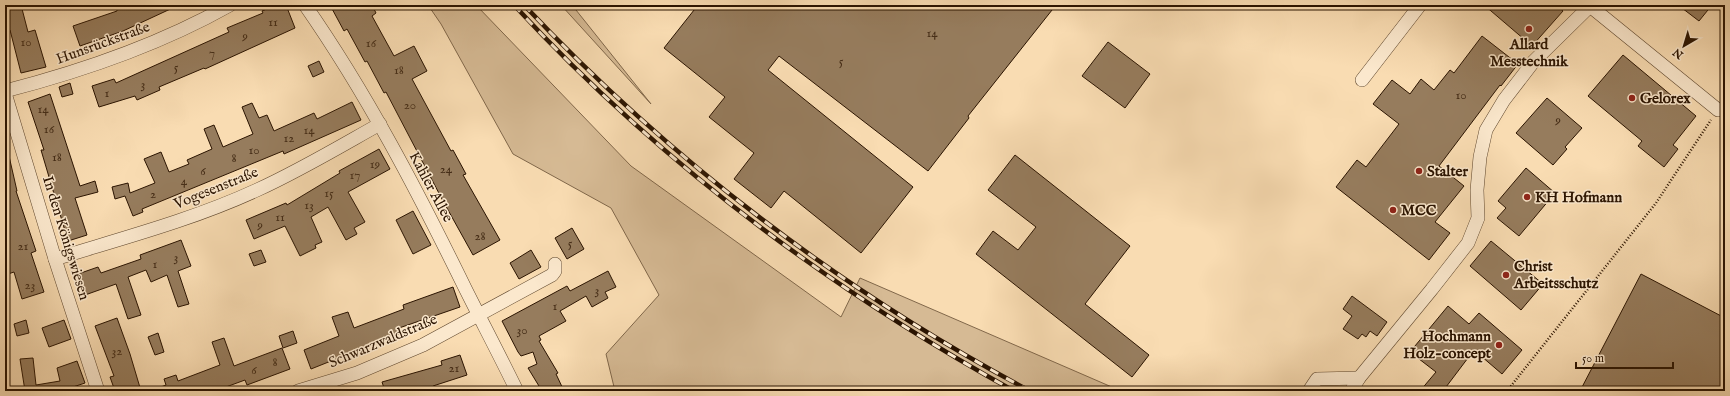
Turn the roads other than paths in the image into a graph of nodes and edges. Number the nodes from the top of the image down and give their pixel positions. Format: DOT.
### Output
graph roads {
  1 [pos="230,5"];
  2 [pos="305,5"];
  3 [pos="1420,5"];
  4 [pos="1590,5"];
  5 [pos="1362,80"];
  6 [pos="5,92"];
  7 [pos="1718,110"];
  8 [pos="380,124"];
  9 [pos="55,259"];
  10 [pos="555,264"];
  11 [pos="478,315"];
  12 [pos="1359,378"];
  13 [pos="98,391"];
  14 [pos="298,391"];
  15 [pos="516,391"];
  16 [pos="1309,391"];
  17 [pos="1351,391"];
  1 -- 6 [label="street, Hunsrückstraße"];
  2 -- 8 [label="street, Kahler Allee"];
  3 -- 5 [label="street"];
  4 -- 7 [label="street"];
  4 -- 12 [label="street"];
  6 -- 9 [label="street, In den Königswiesen"];
  8 -- 9 [label="street, Vogesenstraße"];
  8 -- 11 [label="street, Kahler Allee"];
  9 -- 13 [label="street, In den Königswiesen"];
  10 -- 11 [label="street, Schwarzwaldstraße"];
  11 -- 14 [label="street, Schwarzwaldstraße"];
  11 -- 15 [label="street, Kahler Allee"];
  12 -- 16 [label="street"];
  12 -- 17 [label="street"];
}
